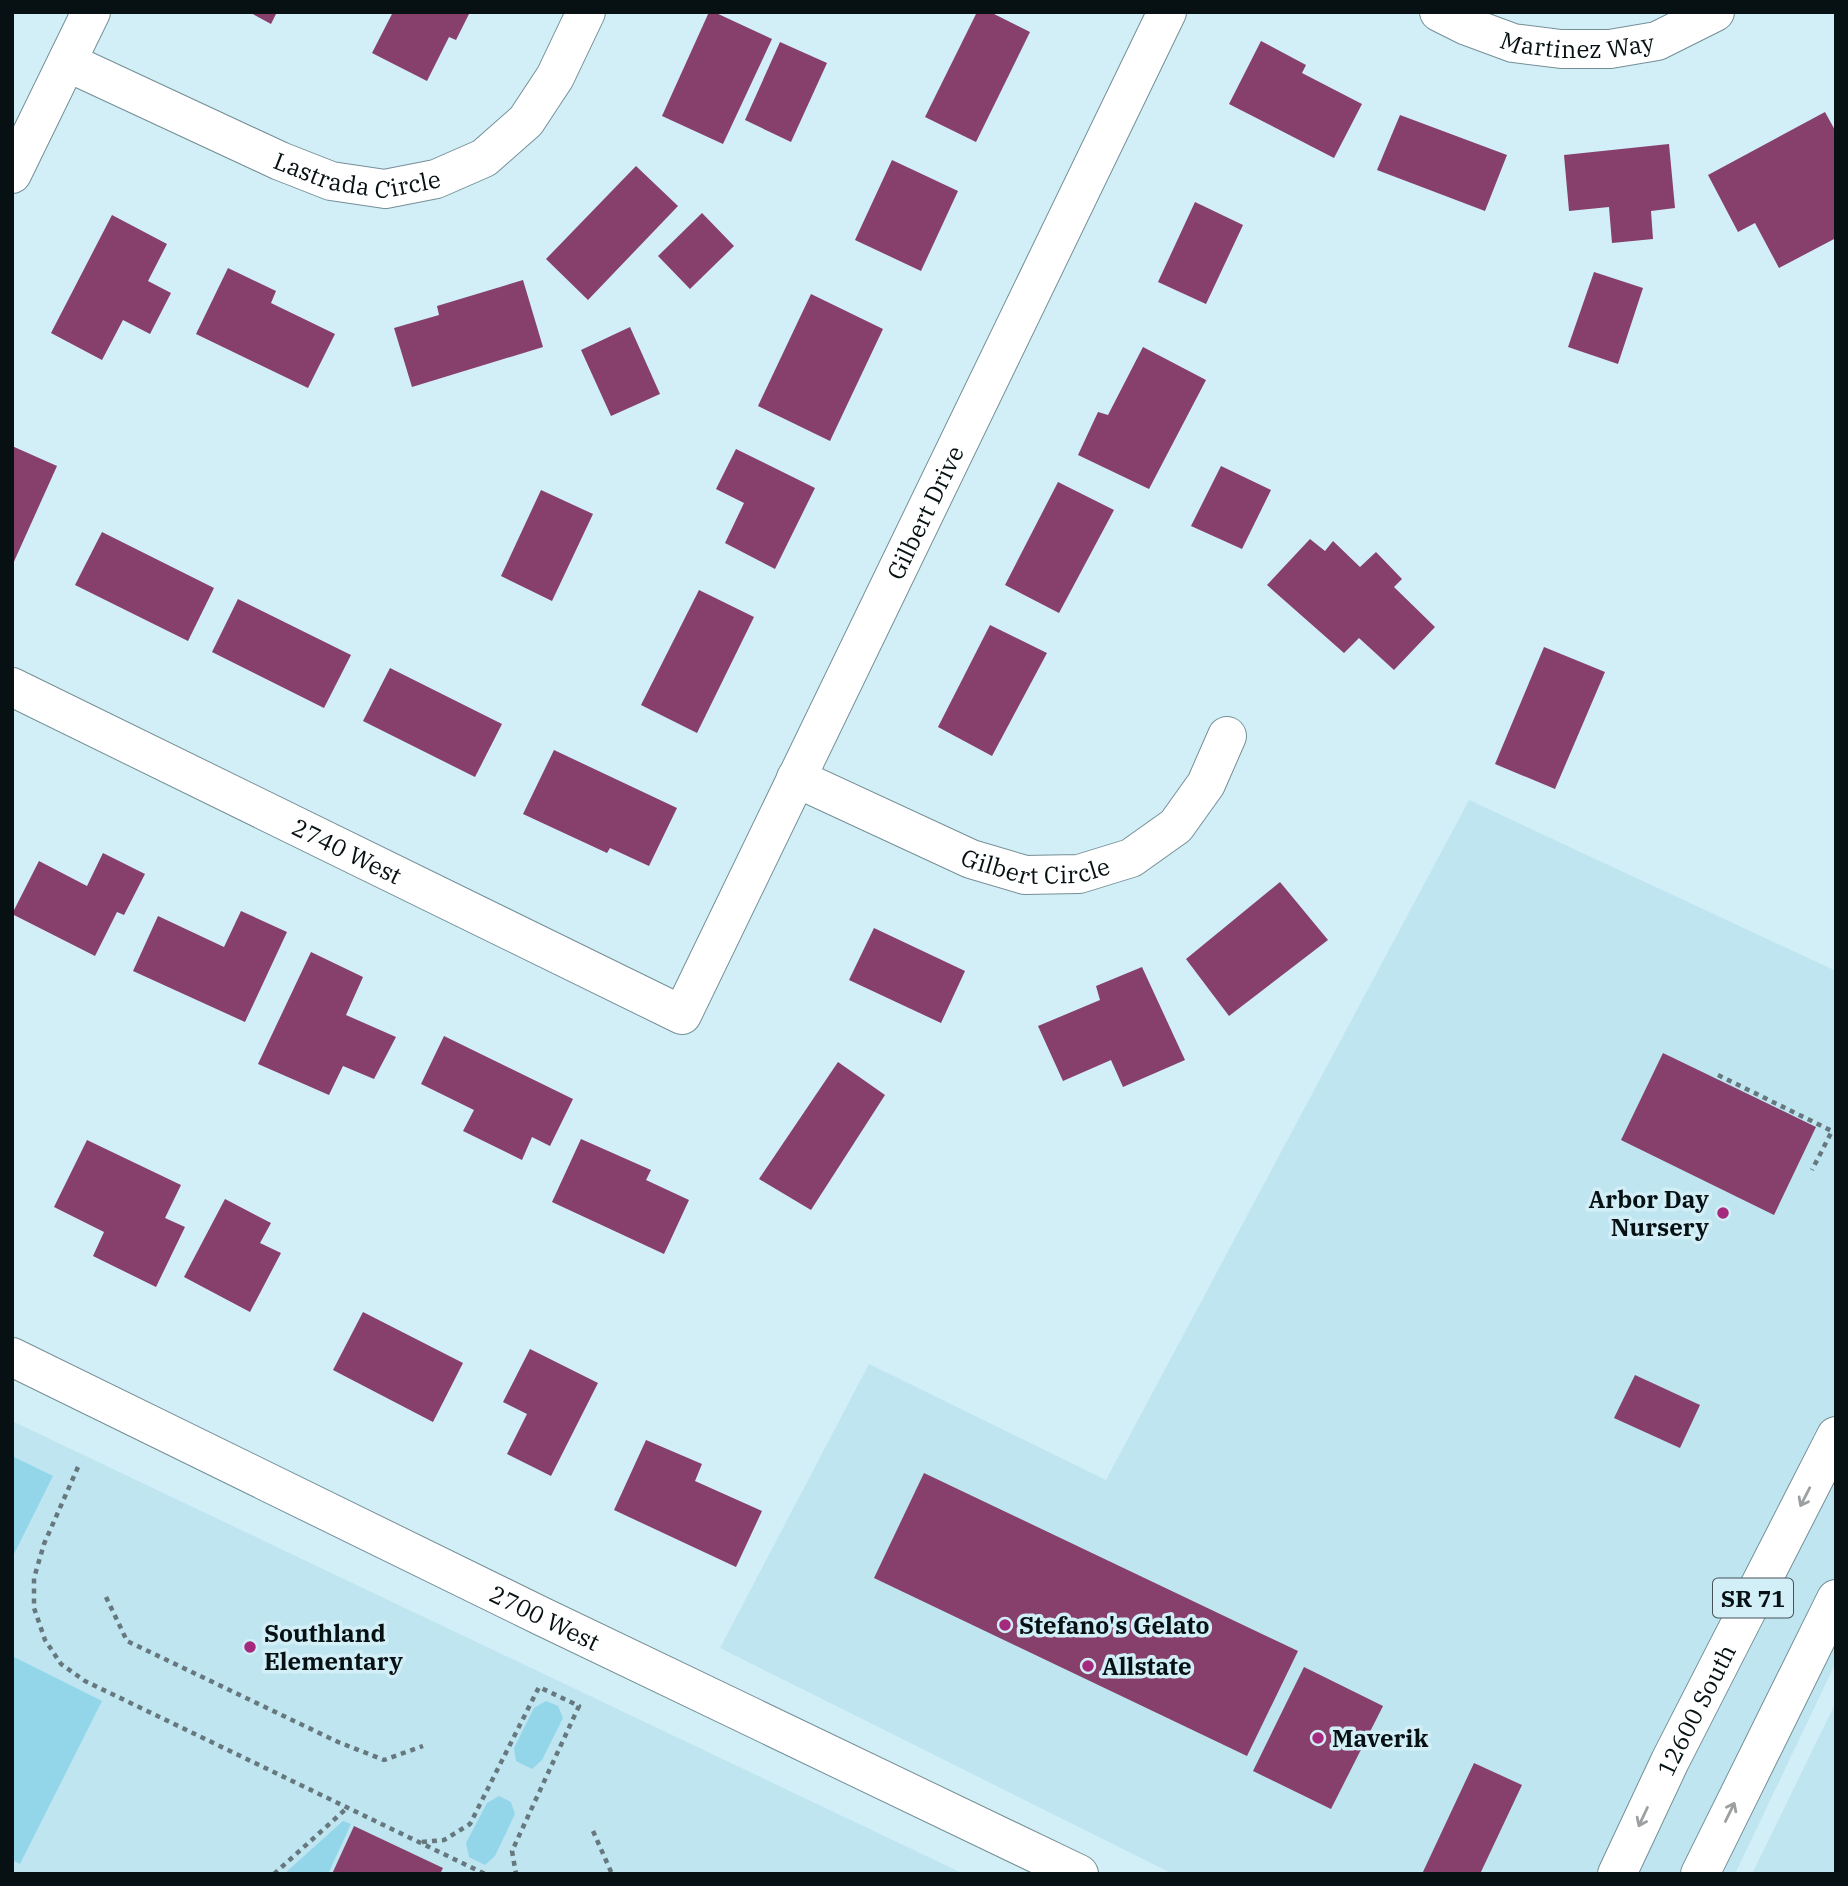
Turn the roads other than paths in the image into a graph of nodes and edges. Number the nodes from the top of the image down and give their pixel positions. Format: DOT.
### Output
graph roads {
  1 [pos="91,12"];
  2 [pos="586,12"];
  3 [pos="1167,12"];
  4 [pos="1438,12"];
  5 [pos="1715,12"];
  6 [pos="67,62"];
  7 [pos="12,174"];
  8 [pos="12,687"];
  9 [pos="1227,736"];
  10 [pos="796,778"];
  11 [pos="682,1014"];
  12 [pos="12,1357"];
  13 [pos="1836,1436"];
  14 [pos="1836,1600"];
  15 [pos="1079,1874"];
  16 [pos="1617,1874"];
  17 [pos="1700,1874"];
  1 -- 6 [label="street"];
  2 -- 6 [label="street, Lastrada Circle"];
  3 -- 10 [label="street, Gilbert Drive"];
  4 -- 5 [label="street, Martinez Way"];
  6 -- 7 [label="street"];
  8 -- 11 [label="street, 2740 West"];
  9 -- 10 [label="street, Gilbert Circle"];
  10 -- 11 [label="street, Gilbert Drive"];
  12 -- 15 [label="street, 2700 West"];
  13 -- 16 [label="street, 12600 South / SR 71, one-way"];
  17 -- 14 [label="street, SR 71, one-way"];
}
